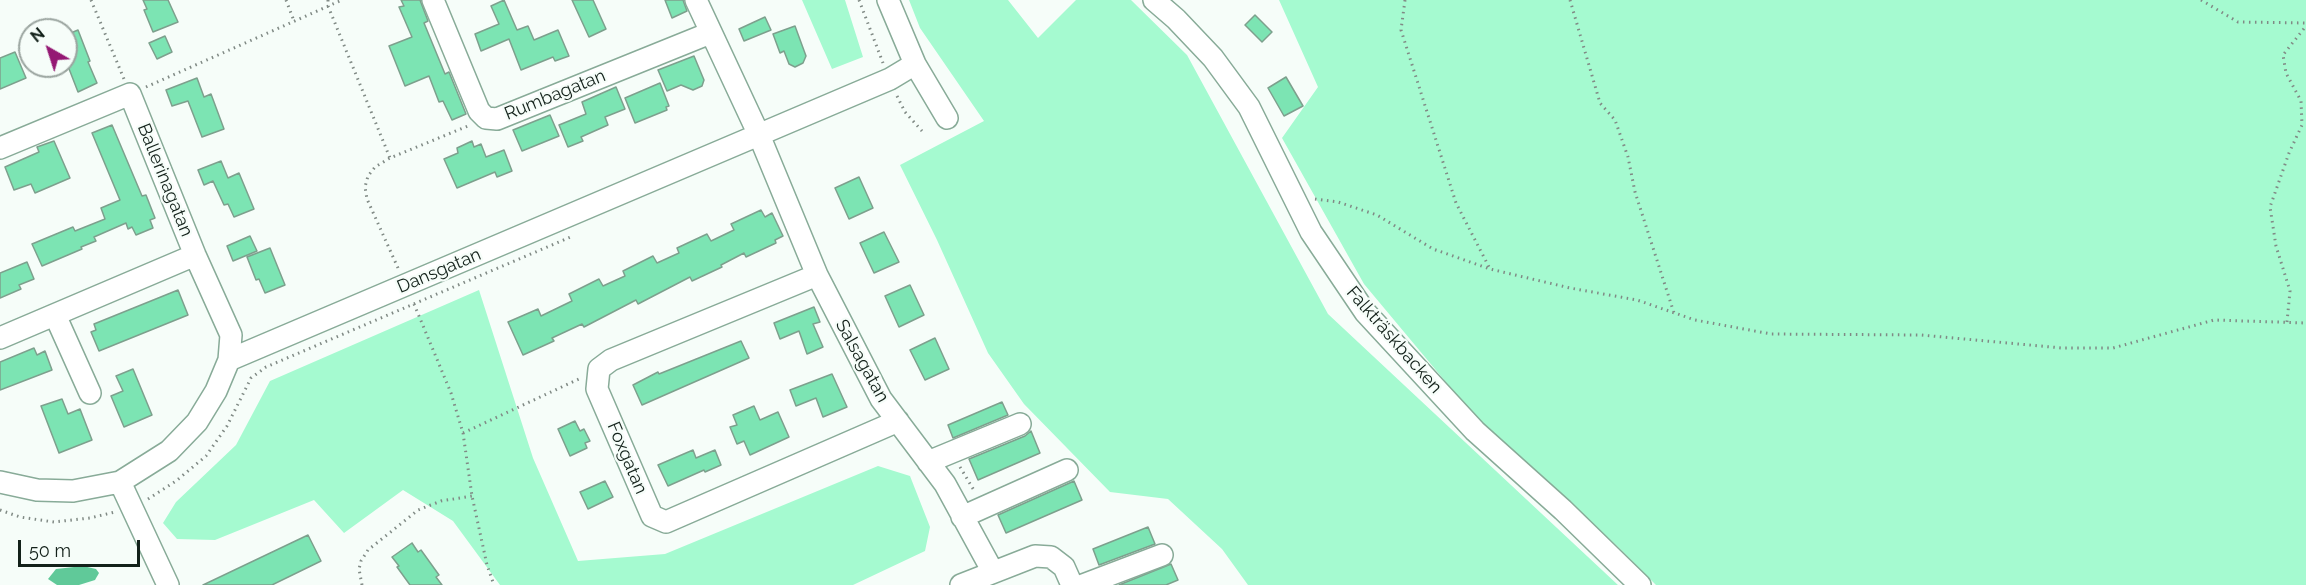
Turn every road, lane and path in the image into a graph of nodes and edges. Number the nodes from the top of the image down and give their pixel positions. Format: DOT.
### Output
graph roads {
  1 [pos="91,0"];
  2 [pos="286,0"];
  3 [pos="328,0"];
  4 [pos="342,0"];
  5 [pos="433,0"];
  6 [pos="696,0"];
  7 [pos="888,0"];
  8 [pos="1154,0"];
  9 [pos="1405,0"];
  10 [pos="1570,0"];
  11 [pos="2200,0"];
  12 [pos="328,6"];
  13 [pos="294,21"];
  14 [pos="2306,25"];
  15 [pos="710,33"];
  16 [pos="915,64"];
  17 [pos="130,94"];
  18 [pos="486,118"];
  19 [pos="947,118"];
  20 [pos="759,135"];
  21 [pos="0,148"];
  22 [pos="390,158"];
  23 [pos="1292,196"];
  24 [pos="579,233"];
  25 [pos="195,255"];
  26 [pos="1490,268"];
  27 [pos="817,275"];
  28 [pos="410,294"];
  29 [pos="1674,313"];
  30 [pos="55,315"];
  31 [pos="2287,322"];
  32 [pos="2306,323"];
  33 [pos="0,338"];
  34 [pos="229,360"];
  35 [pos="599,369"];
  36 [pos="90,393"];
  37 [pos="898,421"];
  38 [pos="1020,424"];
  39 [pos="463,433"];
  40 [pos="950,453"];
  41 [pos="928,462"];
  42 [pos="1067,470"];
  43 [pos="0,482"];
  44 [pos="120,482"];
  45 [pos="472,496"];
  46 [pos="983,507"];
  47 [pos="133,508"];
  48 [pos="0,510"];
  49 [pos="962,517"];
  50 [pos="1162,555"];
  51 [pos="993,572"];
  52 [pos="168,585"];
  53 [pos="362,585"];
  54 [pos="494,585"];
  55 [pos="961,585"];
  56 [pos="1072,585"];
  57 [pos="1083,585"];
  58 [pos="1640,585"];
  1 -- 17 [label="path"];
  2 -- 13 [label="path"];
  3 -- 12 [label="path"];
  4 -- 12 [label="path"];
  5 -- 18 [label="street, Rumbagatan"];
  6 -- 15 [label="street"];
  7 -- 16 [label="street"];
  8 -- 23 [label="street, Falkträskbacken"];
  9 -- 26 [label="path"];
  10 -- 29 [label="path"];
  11 -- 14 [label="path"];
  12 -- 13 [label="path"];
  12 -- 22 [label="path"];
  13 -- 17 [label="path"];
  14 -- 31 [label="path"];
  15 -- 18 [label="street, Rumbagatan"];
  15 -- 20 [label="street"];
  16 -- 19 [label="street"];
  16 -- 20 [label="street, Dansgatan"];
  17 -- 21 [label="street"];
  17 -- 25 [label="street, Ballerinagatan"];
  18 -- 22 [label="path"];
  20 -- 27 [label="street, Salsagatan"];
  20 -- 28 [label="street, Dansgatan"];
  22 -- 28 [label="path"];
  23 -- 26 [label="path"];
  23 -- 58 [label="street, Falkträskbacken"];
  24 -- 28 [label="path"];
  25 -- 30 [label="street, Ballerinagatan"];
  25 -- 34 [label="street"];
  26 -- 29 [label="path"];
  27 -- 35 [label="street"];
  27 -- 37 [label="street, Salsagatan"];
  28 -- 34 [label="street, Dansgatan"];
  28 -- 39 [label="path"];
  28 -- 47 [label="path"];
  29 -- 31 [label="path"];
  30 -- 33 [label="street, Ballerinagatan"];
  30 -- 36 [label="street"];
  31 -- 32 [label="path"];
  34 -- 44 [label="street"];
  35 -- 37 [label="street, Foxgatan"];
  35 -- 39 [label="path"];
  37 -- 41 [label="street, Salsagatan"];
  38 -- 40 [label="street"];
  39 -- 45 [label="path"];
  40 -- 41 [label="street"];
  40 -- 46 [label="path"];
  41 -- 49 [label="street, Salsagatan"];
  42 -- 46 [label="street"];
  43 -- 44 [label="street"];
  44 -- 47 [label="street"];
  45 -- 53 [label="path"];
  45 -- 54 [label="path"];
  46 -- 49 [label="street"];
  47 -- 48 [label="path"];
  47 -- 52 [label="street"];
  49 -- 51 [label="street, Salsagatan"];
  50 -- 57 [label="street"];
  51 -- 55 [label="street"];
  51 -- 56 [label="street"];
}
